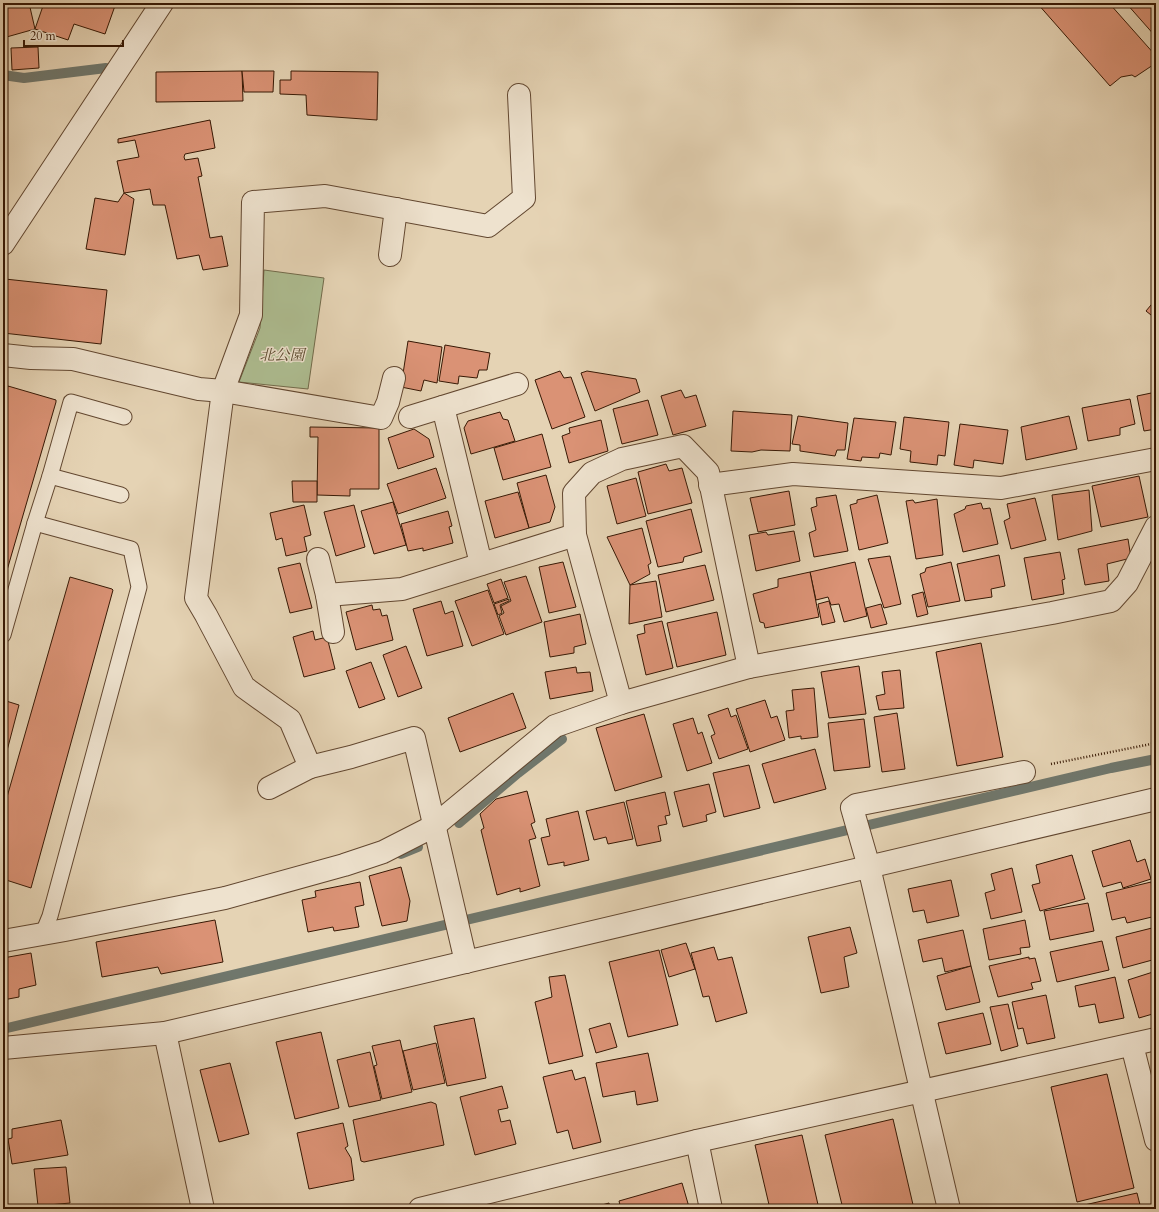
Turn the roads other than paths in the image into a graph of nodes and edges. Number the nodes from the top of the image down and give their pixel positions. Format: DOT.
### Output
graph roads {
  1 [pos="162,3"];
  2 [pos="519,95"];
  3 [pos="396,209"];
  4 [pos="3,244"];
  5 [pos="390,255"];
  6 [pos="3,356"];
  7 [pos="394,378"];
  8 [pos="517,384"];
  9 [pos="223,392"];
  10 [pos="443,408"];
  11 [pos="124,417"];
  12 [pos="410,417"];
  13 [pos="1156,459"];
  14 [pos="50,476"];
  15 [pos="710,485"];
  16 [pos="121,495"];
  17 [pos="35,523"];
  18 [pos="575,535"];
  19 [pos="1154,537"];
  20 [pos="318,559"];
  21 [pos="481,564"];
  22 [pos="327,595"];
  23 [pos="333,632"];
  24 [pos="3,635"];
  25 [pos="749,667"];
  26 [pos="621,703"];
  27 [pos="310,767"];
  28 [pos="1024,772"];
  29 [pos="269,788"];
  30 [pos="1156,799"];
  31 [pos="434,826"];
  32 [pos="869,867"];
  33 [pos="43,933"];
  34 [pos="3,941"];
  35 [pos="466,962"];
  36 [pos="165,1033"];
  37 [pos="1156,1039"];
  38 [pos="1132,1045"];
  39 [pos="3,1048"];
  40 [pos="922,1092"];
  41 [pos="1156,1140"];
  42 [pos="697,1141"];
  43 [pos="203,1209"];
  44 [pos="420,1209"];
  45 [pos="711,1209"];
  46 [pos="949,1209"];
  1 -- 4 [label="street"];
  2 -- 3 [label="street"];
  3 -- 5 [label="street"];
  3 -- 9 [label="street"];
  6 -- 9 [label="street"];
  7 -- 9 [label="street"];
  8 -- 10 [label="street"];
  9 -- 27 [label="street"];
  10 -- 12 [label="street"];
  10 -- 21 [label="street"];
  11 -- 14 [label="lane"];
  13 -- 15 [label="street"];
  14 -- 16 [label="lane"];
  14 -- 17 [label="lane"];
  15 -- 18 [label="street"];
  15 -- 25 [label="street"];
  17 -- 24 [label="lane"];
  17 -- 33 [label="lane"];
  18 -- 21 [label="street"];
  18 -- 26 [label="street"];
  19 -- 25 [label="street"];
  20 -- 22 [label="street"];
  21 -- 22 [label="street"];
  22 -- 23 [label="street"];
  25 -- 26 [label="street"];
  26 -- 31 [label="street"];
  27 -- 29 [label="street"];
  27 -- 31 [label="street"];
  28 -- 32 [label="street"];
  30 -- 32 [label="street"];
  31 -- 33 [label="street"];
  31 -- 35 [label="street"];
  32 -- 35 [label="street"];
  32 -- 40 [label="street"];
  33 -- 34 [label="street"];
  35 -- 36 [label="street"];
  36 -- 39 [label="street"];
  36 -- 43 [label="street"];
  37 -- 38 [label="street"];
  38 -- 40 [label="street"];
  38 -- 41 [label="street"];
  40 -- 42 [label="street"];
  40 -- 46 [label="street"];
  42 -- 44 [label="street"];
  42 -- 45 [label="street"];
}
